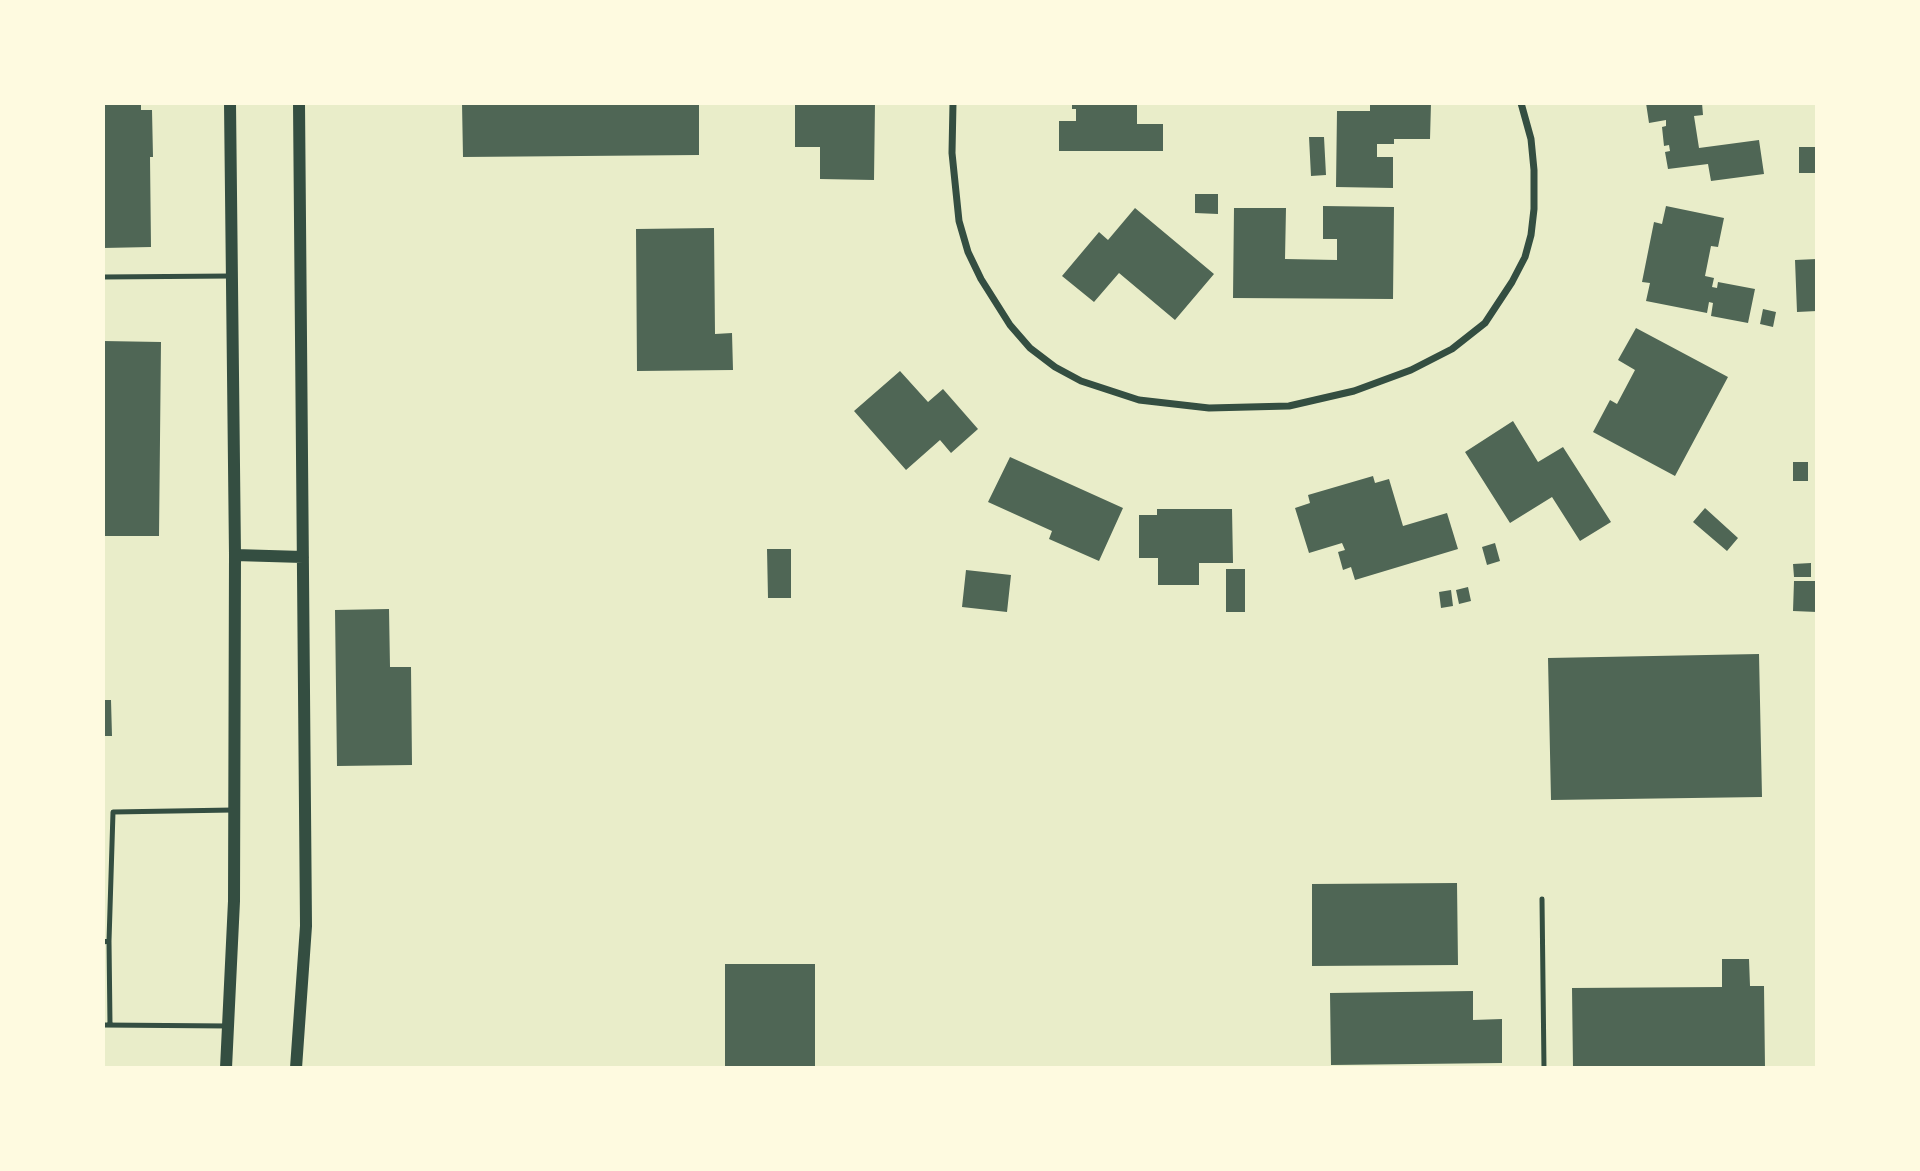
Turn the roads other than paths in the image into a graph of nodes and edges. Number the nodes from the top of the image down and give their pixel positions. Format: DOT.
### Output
graph roads {
  1 [pos="230,103"];
  2 [pos="299,103"];
  3 [pos="953,103"];
  4 [pos="1521,103"];
  5 [pos="231,276"];
  6 [pos="103,277"];
  7 [pos="235,555"];
  8 [pos="303,557"];
  9 [pos="103,809"];
  10 [pos="234,810"];
  11 [pos="113,812"];
  12 [pos="1542,899"];
  13 [pos="106,942"];
  14 [pos="107,1025"];
  15 [pos="228,1026"];
  16 [pos="226,1068"];
  17 [pos="296,1068"];
  18 [pos="1544,1068"];
  1 -- 5 [label="street"];
  2 -- 8 [label="street"];
  3 -- 4 [label="street"];
  5 -- 6 [label="lane"];
  5 -- 7 [label="street"];
  7 -- 8 [label="street"];
  7 -- 10 [label="street"];
  8 -- 17 [label="street"];
  9 -- 11 [label="lane"];
  10 -- 11 [label="lane"];
  10 -- 15 [label="street"];
  11 -- 13 [label="lane"];
  12 -- 18 [label="lane"];
  13 -- 14 [label="lane"];
  14 -- 15 [label="lane"];
  15 -- 16 [label="street"];
}
